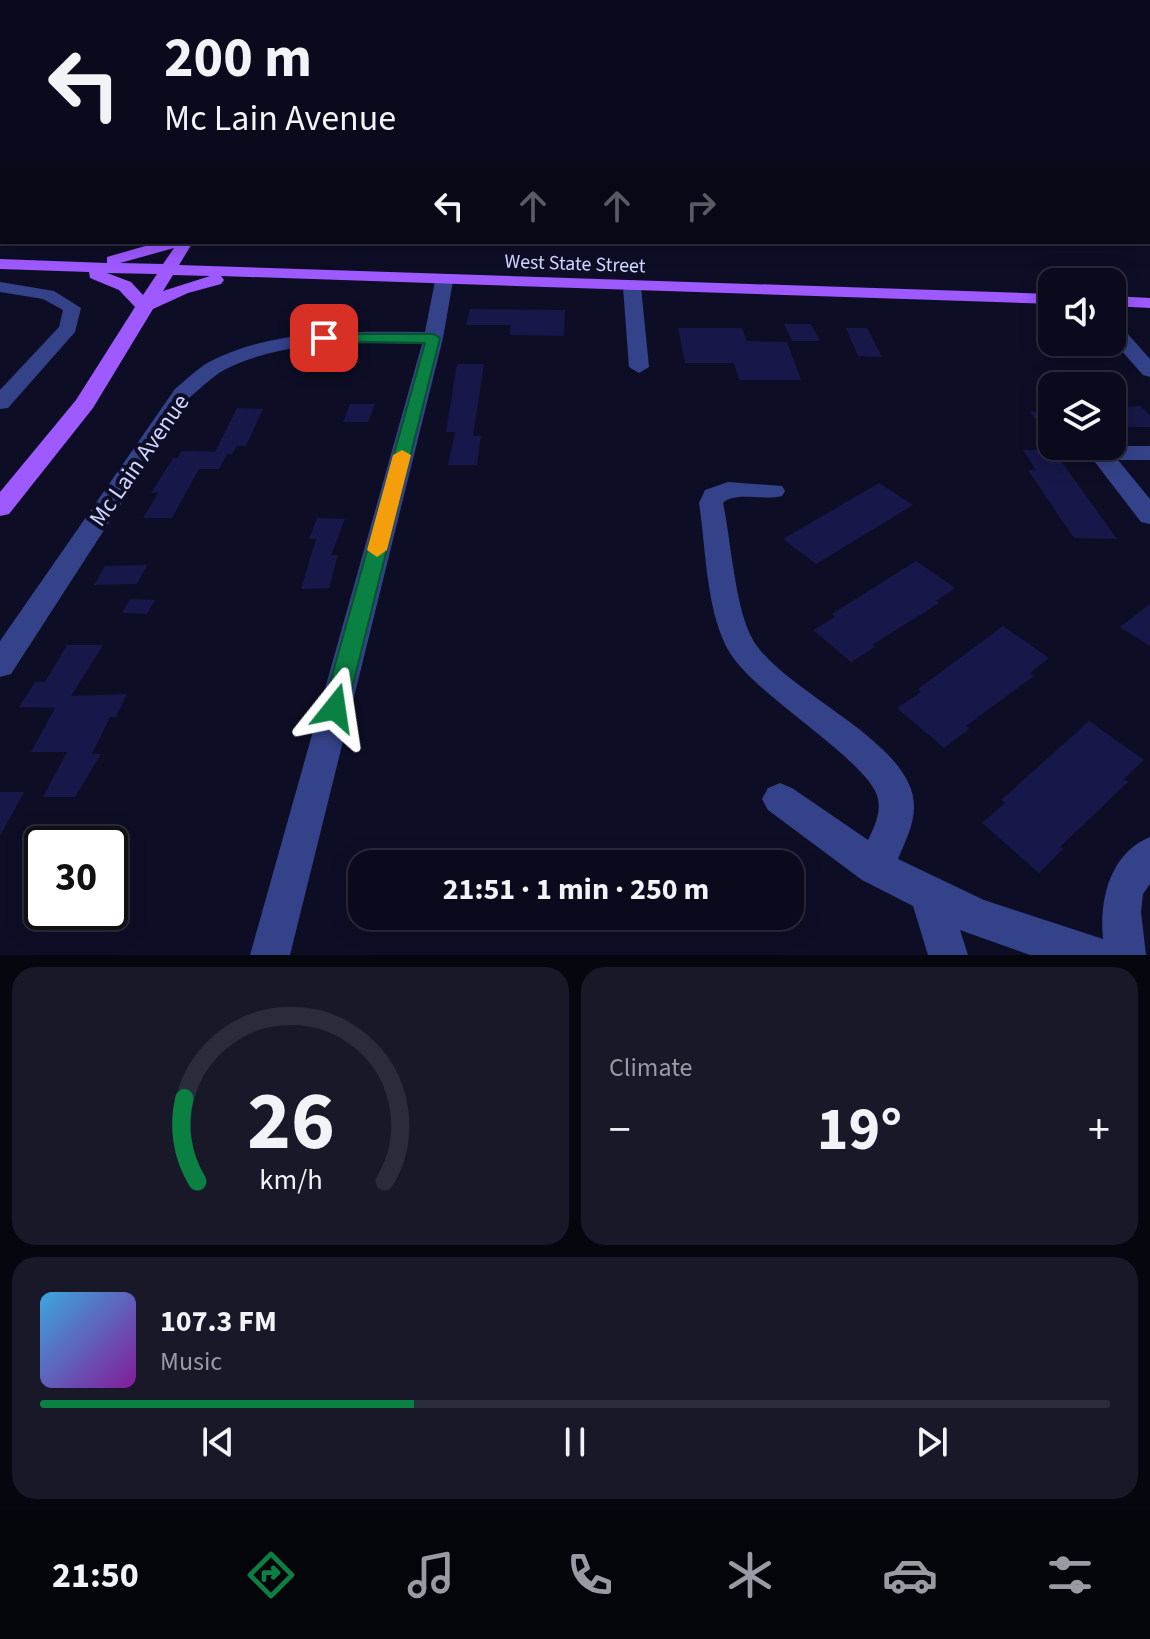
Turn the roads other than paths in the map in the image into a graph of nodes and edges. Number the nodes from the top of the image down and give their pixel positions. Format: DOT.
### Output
graph roads {
  1 [pos="170,244"];
  2 [pos="184,244"];
  3 [pos="193,244"];
  4 [pos="0,264"];
  5 [pos="73,267"];
  6 [pos="166,270"];
  7 [pos="249,274"];
  8 [pos="444,281"];
  9 [pos="0,287"];
  10 [pos="632,287"];
  11 [pos="1038,299"];
  12 [pos="1126,302"];
  13 [pos="1150,303"];
  14 [pos="144,306"];
  15 [pos="433,338"];
  16 [pos="1126,344"];
  17 [pos="639,367"];
  18 [pos="1150,371"];
  19 [pos="0,403"];
  20 [pos="1150,453"];
  21 [pos="773,491"];
  22 [pos="0,508"];
  23 [pos="1150,516"];
  24 [pos="0,665"];
  25 [pos="780,799"];
  26 [pos="1150,855"];
  27 [pos="875,867"];
  28 [pos="929,894"];
  29 [pos="270,955"];
  30 [pos="948,955"];
  31 [pos="1092,955"];
  32 [pos="1126,955"];
  1 -- 5 [label="main road"];
  2 -- 6 [label="main road"];
  3 -- 7 [label="main road"];
  4 -- 5 [label="main road, West State Street"];
  5 -- 6 [label="main road, West State Street"];
  5 -- 14 [label="main road"];
  6 -- 7 [label="main road, West State Street"];
  6 -- 14 [label="main road"];
  7 -- 8 [label="main road, West State Street"];
  7 -- 14 [label="main road"];
  8 -- 10 [label="main road, West State Street"];
  8 -- 15 [label="street"];
  9 -- 19 [label="street"];
  10 -- 11 [label="main road, West State Street"];
  10 -- 17 [label="street"];
  12 -- 13 [label="main road"];
  14 -- 22 [label="main road"];
  15 -- 24 [label="street, Mc Lain Avenue"];
  15 -- 29 [label="street"];
  16 -- 18 [label="street"];
  20 -- 23 [label="street"];
  21 -- 27 [label="street"];
  25 -- 27 [label="street"];
  26 -- 32 [label="street"];
  27 -- 28 [label="street"];
  28 -- 30 [label="street"];
  28 -- 31 [label="street"];
}
